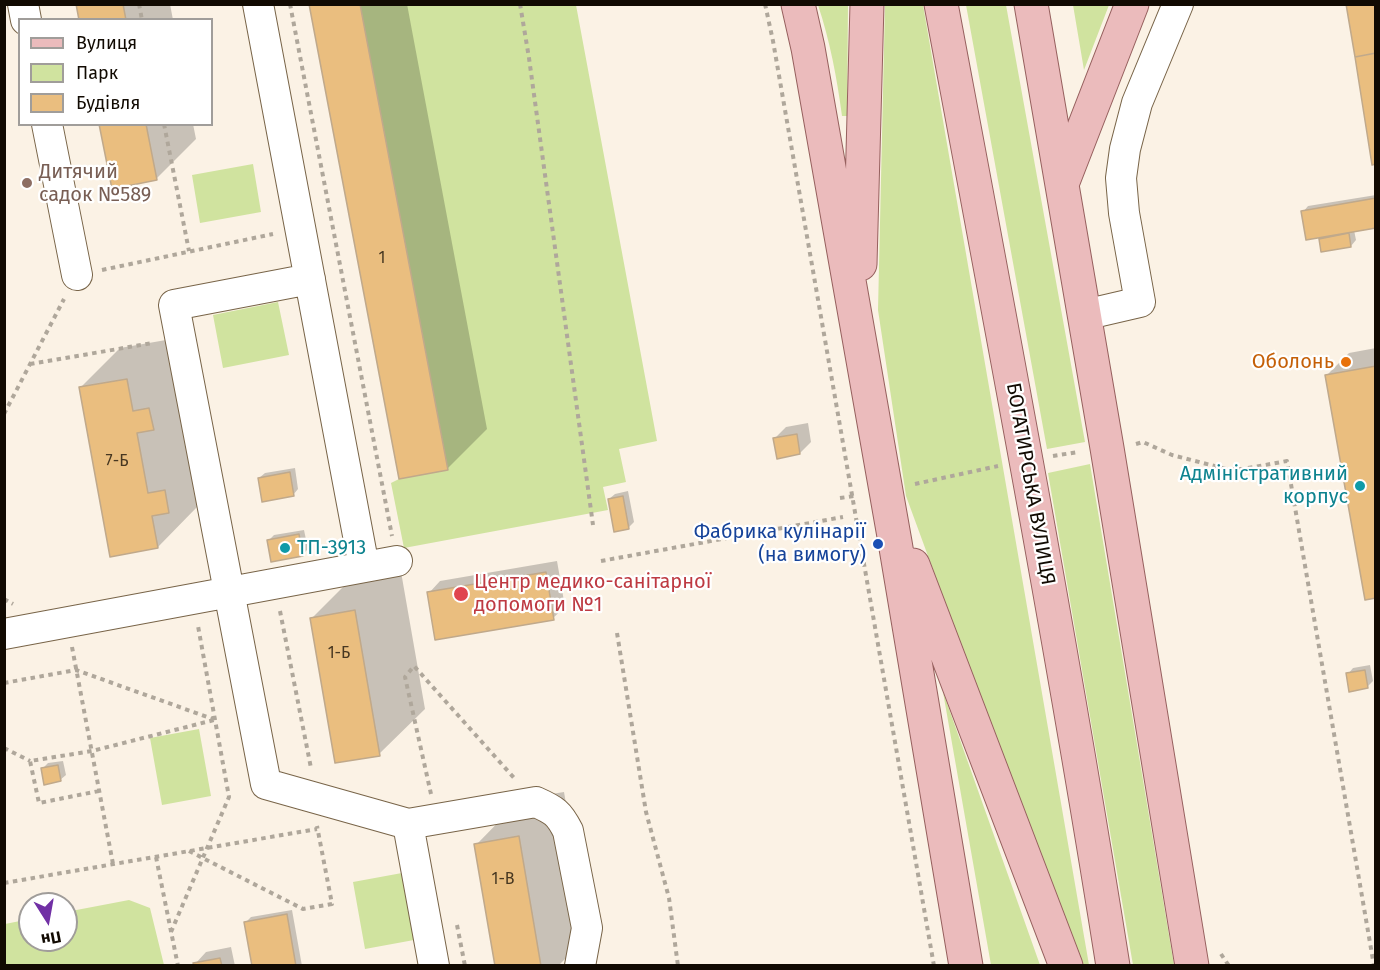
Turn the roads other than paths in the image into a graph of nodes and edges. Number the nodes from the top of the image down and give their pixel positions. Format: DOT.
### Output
graph roads {
  1 [pos="258,4"];
  2 [pos="798,4"];
  3 [pos="867,4"];
  4 [pos="941,4"];
  5 [pos="1031,4"];
  6 [pos="1132,4"];
  7 [pos="1178,4"];
  8 [pos="47,126"];
  9 [pos="1062,184"];
  10 [pos="77,275"];
  11 [pos="310,279"];
  12 [pos="1084,315"];
  13 [pos="858,333"];
  14 [pos="885,490"];
  15 [pos="397,561"];
  16 [pos="364,567"];
  17 [pos="229,592"];
  18 [pos="4,634"];
  19 [pos="408,824"];
  20 [pos="434,966"];
  21 [pos="580,966"];
  22 [pos="966,966"];
  23 [pos="1066,966"];
  24 [pos="1113,966"];
  25 [pos="1192,966"];
  1 -- 11 [label="lane"];
  2 -- 13 [label="main road"];
  3 -- 13 [label="main road"];
  4 -- 24 [label="main road, БОГАТИРСЬКА ВУЛИЦЯ"];
  5 -- 9 [label="main road"];
  6 -- 9 [label="main road"];
  7 -- 12 [label="lane"];
  8 -- 10 [label="lane"];
  9 -- 12 [label="main road"];
  11 -- 16 [label="lane"];
  11 -- 17 [label="lane"];
  12 -- 25 [label="main road"];
  13 -- 14 [label="main road"];
  14 -- 22 [label="main road"];
  14 -- 23 [label="main road"];
  15 -- 16 [label="lane"];
  16 -- 17 [label="lane"];
  17 -- 18 [label="lane"];
  17 -- 19 [label="lane"];
  19 -- 20 [label="lane"];
  19 -- 21 [label="lane"];
}
